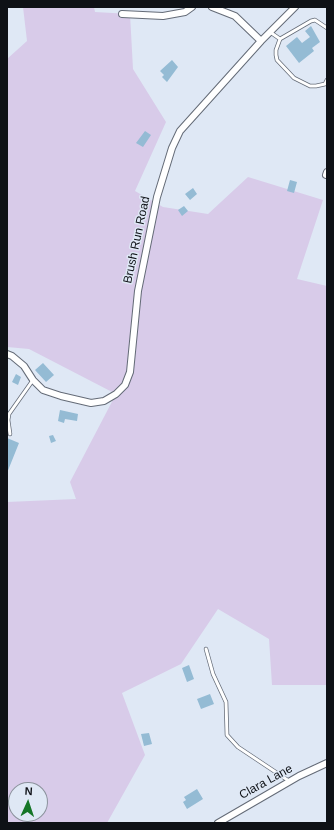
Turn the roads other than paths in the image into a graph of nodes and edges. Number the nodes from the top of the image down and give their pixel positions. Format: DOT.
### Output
graph roads {
  1 [pos="192,7"];
  2 [pos="212,7"];
  3 [pos="295,7"];
  4 [pos="122,14"];
  5 [pos="327,28"];
  6 [pos="270,32"];
  7 [pos="261,40"];
  8 [pos="280,40"];
  9 [pos="327,80"];
  10 [pos="7,354"];
  11 [pos="33,380"];
  12 [pos="10,434"];
  13 [pos="206,649"];
  14 [pos="327,764"];
  15 [pos="289,781"];
  16 [pos="218,823"];
  1 -- 4 [label="street"];
  2 -- 7 [label="street"];
  3 -- 6 [label="street, Brush Run Road"];
  5 -- 8 [label="lane"];
  6 -- 7 [label="street, Brush Run Road"];
  6 -- 8 [label="lane"];
  7 -- 11 [label="street, Brush Run Road"];
  8 -- 9 [label="lane"];
  10 -- 11 [label="street, Brush Run Road"];
  11 -- 12 [label="lane"];
  13 -- 15 [label="lane"];
  14 -- 15 [label="street, Clara Lane"];
  15 -- 16 [label="street, Clara Lane"];
}
